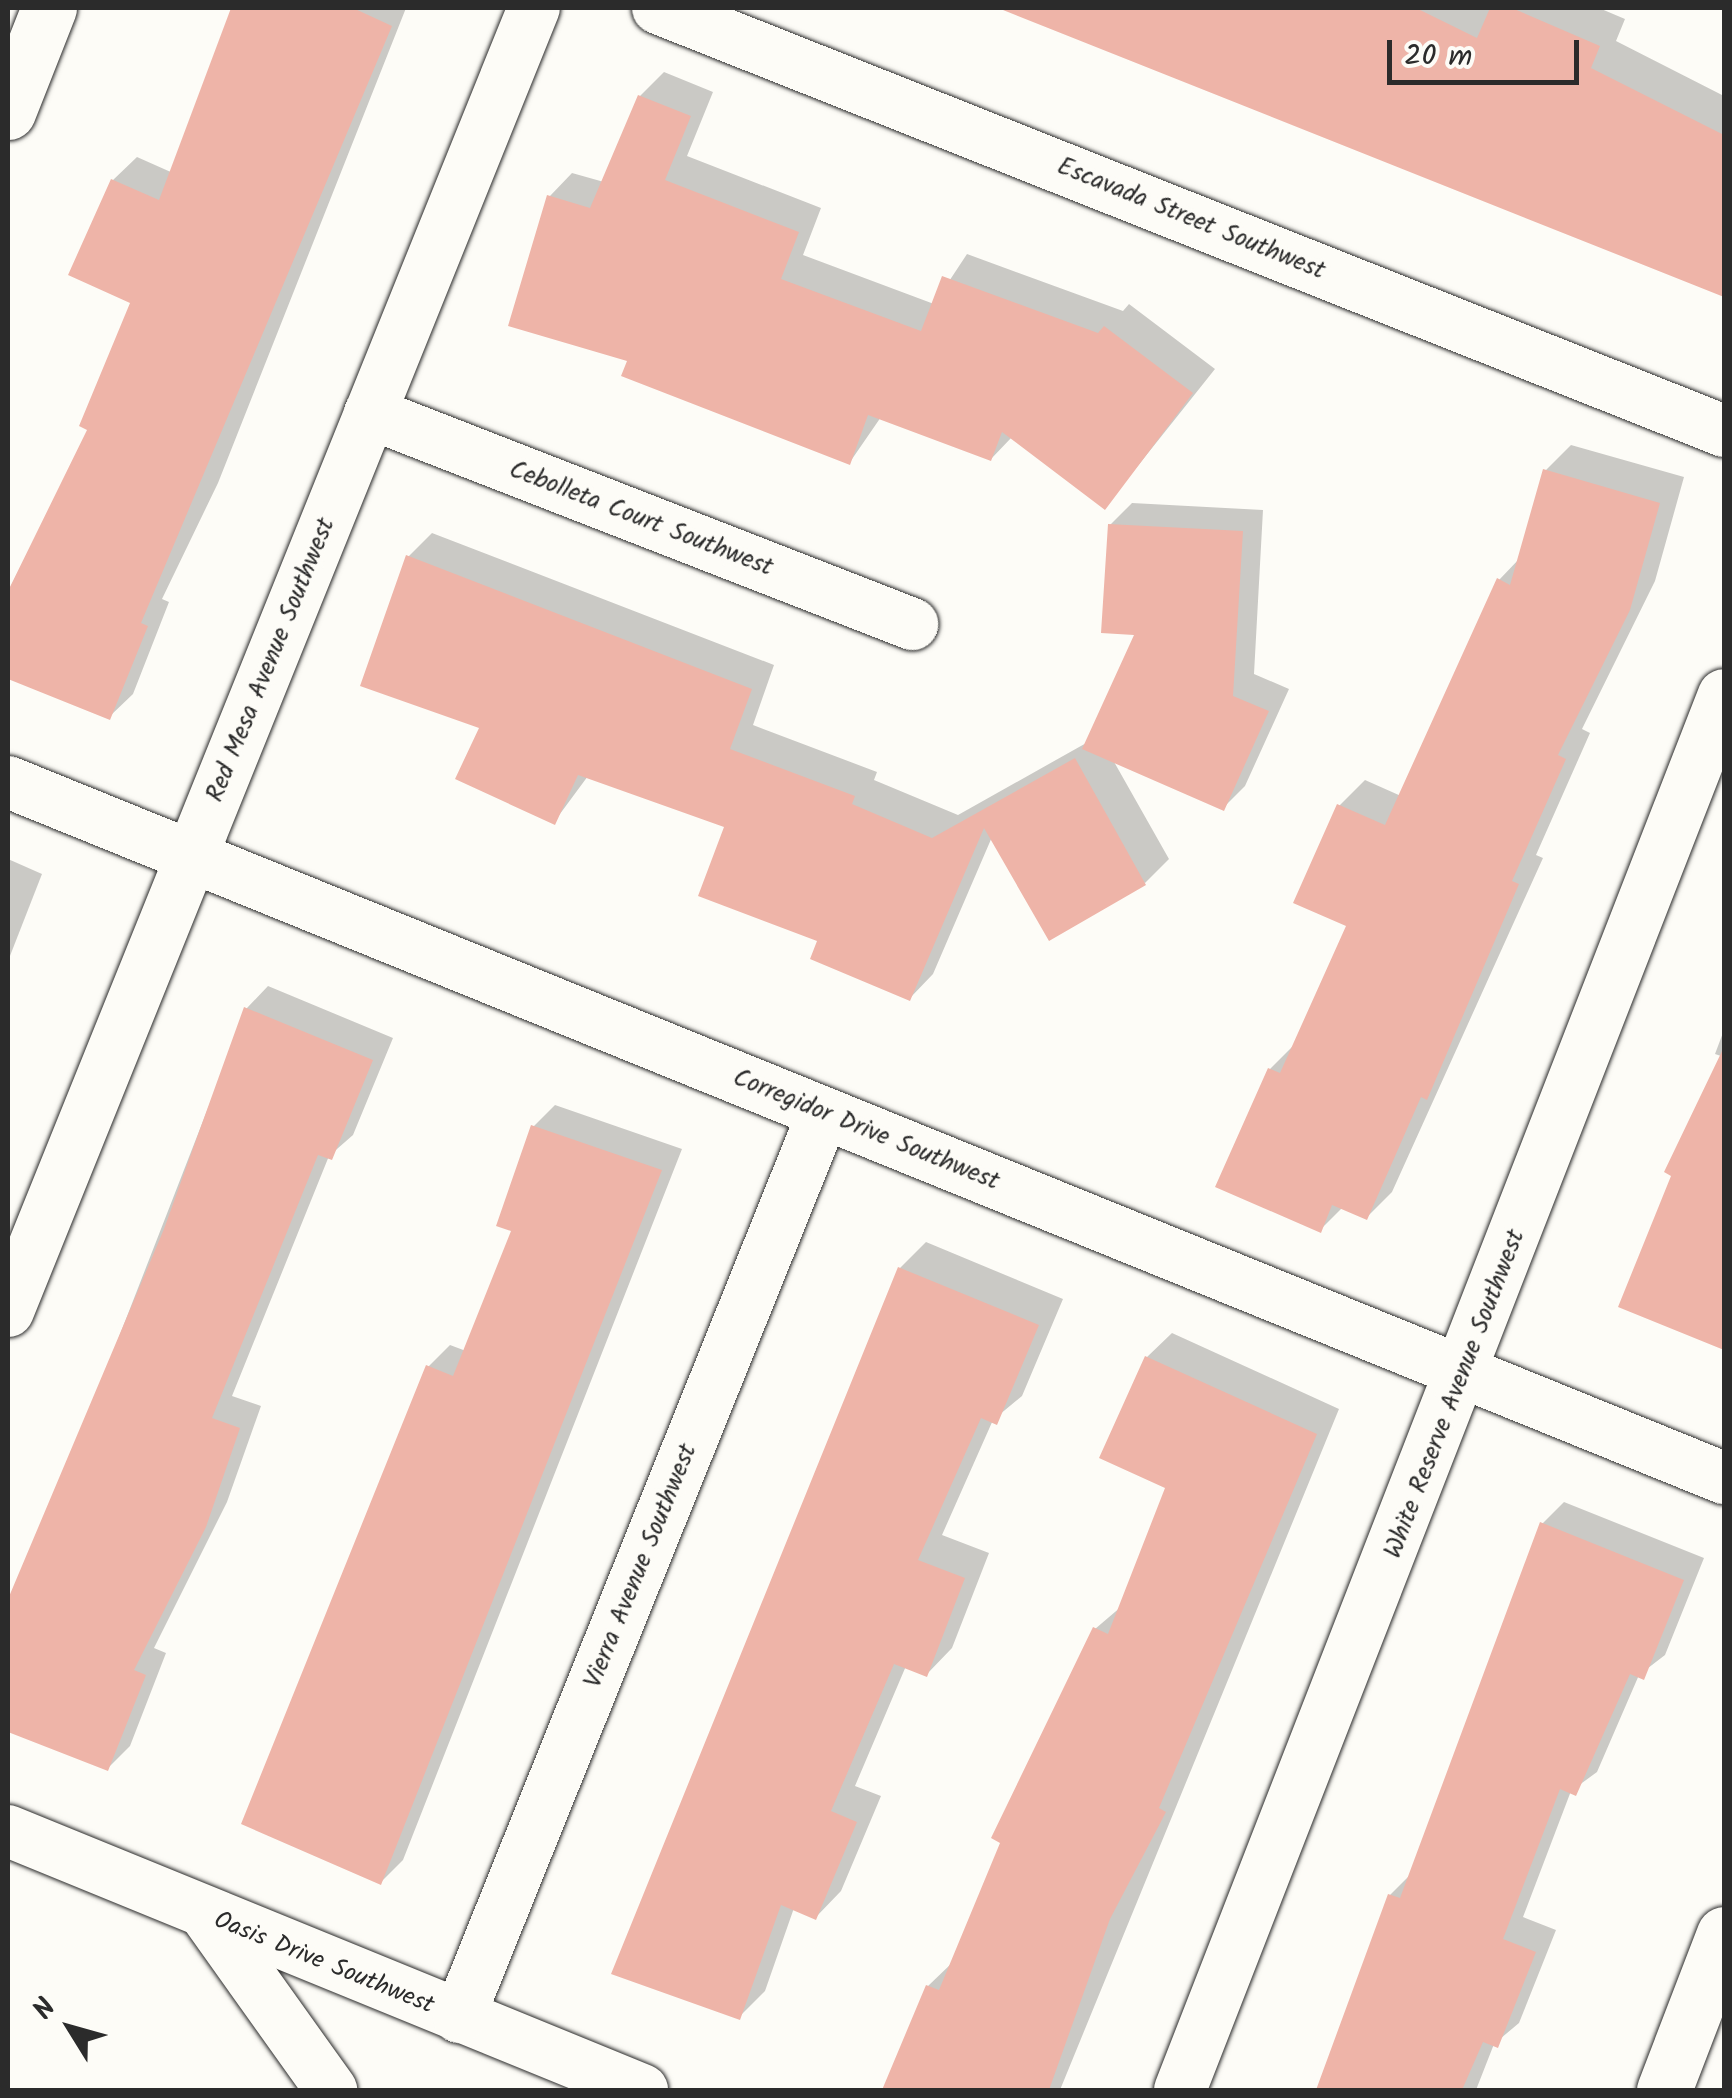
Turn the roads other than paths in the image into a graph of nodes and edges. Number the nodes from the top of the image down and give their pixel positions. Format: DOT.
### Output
graph roads {
  1 [pos="49,8"];
  2 [pos="534,8"];
  3 [pos="658,8"];
  4 [pos="8,112"];
  5 [pos="370,413"];
  6 [pos="1724,431"];
  7 [pos="912,624"];
  8 [pos="1724,695"];
  9 [pos="8,782"];
  10 [pos="192,857"];
  11 [pos="822,1114"];
  12 [pos="8,1311"];
  13 [pos="1467,1367"];
  14 [pos="1724,1478"];
  15 [pos="8,1831"];
  16 [pos="207,1916"];
  17 [pos="1724,1934"];
  18 [pos="459,2018"];
  19 [pos="331,2090"];
  20 [pos="642,2090"];
  21 [pos="1180,2090"];
  22 [pos="1664,2090"];
  1 -- 4 [label="street"];
  2 -- 5 [label="street, Red Mesa Avenue Southwest"];
  3 -- 6 [label="street, Escavada Street Southwest"];
  5 -- 7 [label="street, Cebolleta Court Southwest"];
  5 -- 10 [label="street, Red Mesa Avenue Southwest"];
  8 -- 13 [label="street, White Reserve Avenue Southwest"];
  9 -- 10 [label="street, Corregidor Drive Southwest"];
  10 -- 11 [label="street, Corregidor Drive Southwest"];
  10 -- 12 [label="street, Red Mesa Avenue Southwest"];
  11 -- 13 [label="street, Corregidor Drive Southwest"];
  11 -- 18 [label="street, Vierra Avenue Southwest"];
  13 -- 14 [label="street, Corregidor Drive Southwest"];
  13 -- 21 [label="street, White Reserve Avenue Southwest"];
  15 -- 16 [label="street, Oasis Drive Southwest"];
  16 -- 18 [label="street, Oasis Drive Southwest"];
  16 -- 19 [label="street"];
  17 -- 22 [label="street"];
  18 -- 20 [label="street, Oasis Drive Southwest"];
}
